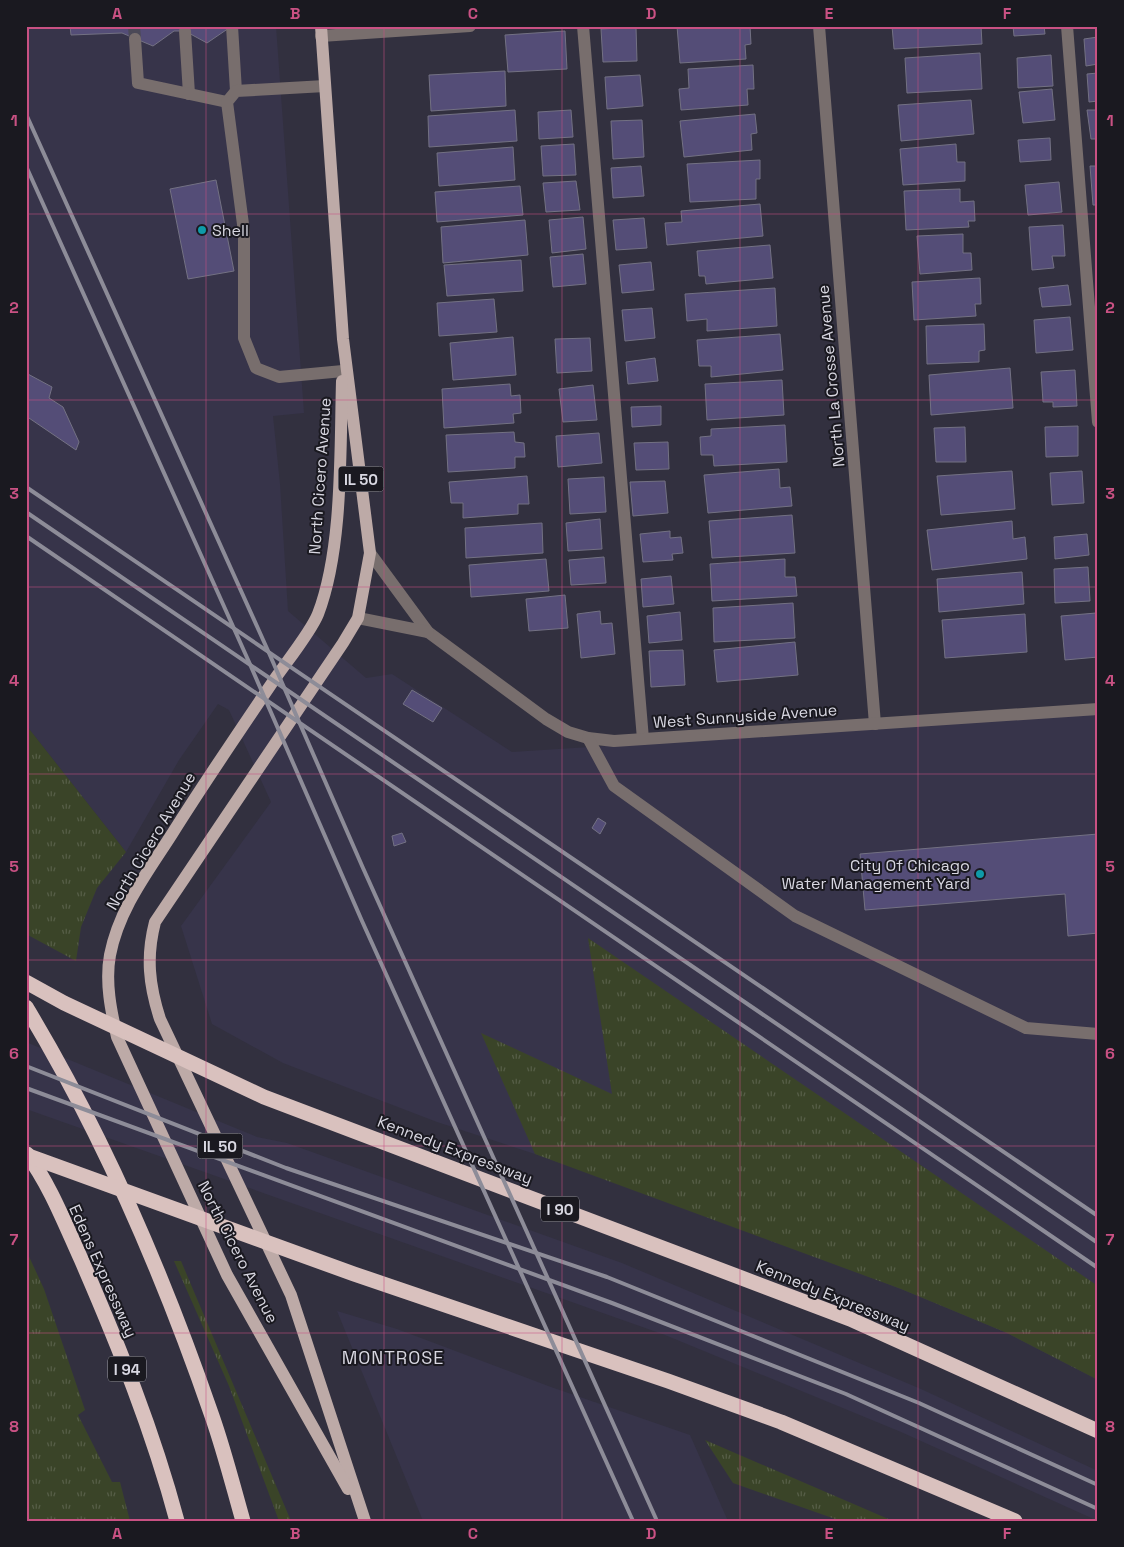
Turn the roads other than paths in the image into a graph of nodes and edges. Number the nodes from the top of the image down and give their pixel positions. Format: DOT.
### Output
graph roads {
  1 [pos="232,26"];
  2 [pos="470,26"];
  3 [pos="583,26"];
  4 [pos="819,26"];
  5 [pos="1067,26"];
  6 [pos="185,31"];
  7 [pos="321,31"];
  8 [pos="135,39"];
  9 [pos="325,86"];
  10 [pos="236,91"];
  11 [pos="189,94"];
  12 [pos="227,102"];
  13 [pos="343,338"];
  14 [pos="343,372"];
  15 [pos="1098,422"];
  16 [pos="370,552"];
  17 [pos="358,618"];
  18 [pos="428,632"];
  19 [pos="1098,709"];
  20 [pos="875,724"];
  21 [pos="588,738"];
  22 [pos="642,739"];
  23 [pos="26,982"];
  24 [pos="26,1007"];
  25 [pos="1098,1034"];
  26 [pos="26,1154"];
  27 [pos="1098,1431"];
  28 [pos="363,1517"];
  29 [pos="177,1521"];
  30 [pos="244,1521"];
  31 [pos="1016,1521"];
  1 -- 10 [label="street"];
  2 -- 7 [label="street"];
  3 -- 22 [label="street"];
  4 -- 20 [label="street, North La Crosse Avenue"];
  5 -- 15 [label="street"];
  6 -- 11 [label="street"];
  7 -- 9 [label="main road, North Cicero Avenue / IL 50"];
  8 -- 11 [label="street"];
  9 -- 10 [label="street"];
  9 -- 13 [label="main road, North Cicero Avenue / IL 50"];
  10 -- 12 [label="street"];
  11 -- 12 [label="street"];
  12 -- 14 [label="street"];
  13 -- 14 [label="main road, North Cicero Avenue / IL 50"];
  13 -- 16 [label="main road, North Cicero Avenue / IL 50"];
  14 -- 28 [label="main road, North Cicero Avenue / IL 50"];
  16 -- 17 [label="main road, North Cicero Avenue / IL 50"];
  16 -- 18 [label="street, West Sunnyside Avenue"];
  17 -- 18 [label="street, West Sunnyside Avenue"];
  17 -- 28 [label="main road, North Cicero Avenue / IL 50"];
  18 -- 21 [label="street, West Sunnyside Avenue"];
  19 -- 20 [label="street, West Sunnyside Avenue"];
  20 -- 22 [label="street, West Sunnyside Avenue"];
  21 -- 22 [label="street, West Sunnyside Avenue"];
  21 -- 25 [label="street"];
  23 -- 27 [label="highway, Kennedy Expressway / I 90"];
  24 -- 30 [label="highway"];
  26 -- 29 [label="highway, Edens Expressway / I 94"];
  26 -- 31 [label="highway"];
}
